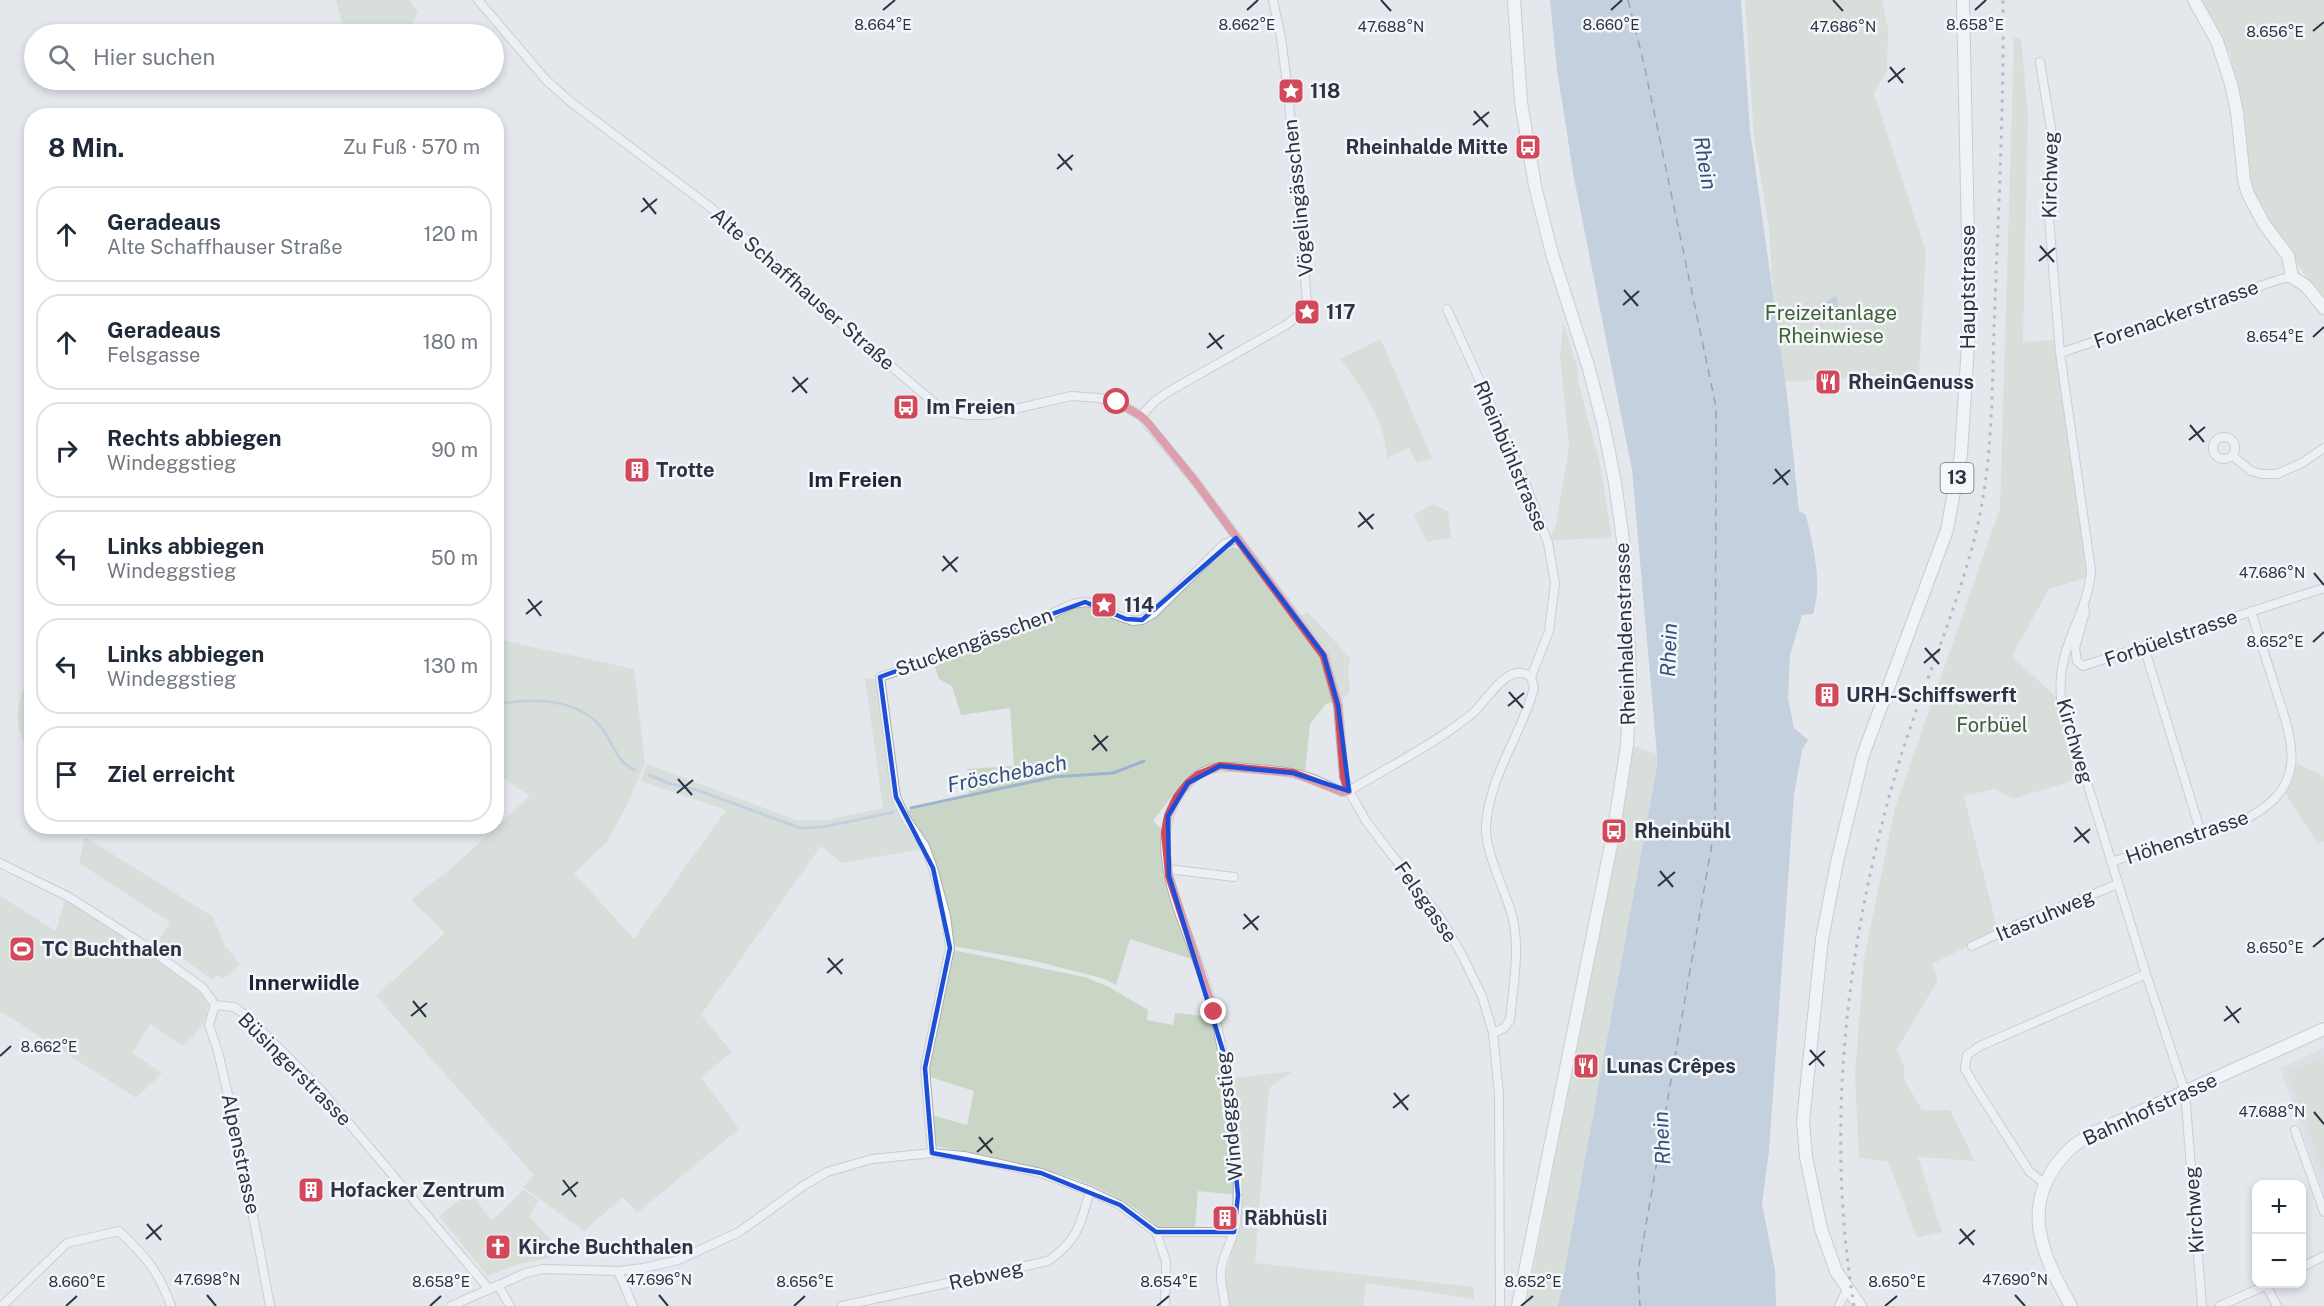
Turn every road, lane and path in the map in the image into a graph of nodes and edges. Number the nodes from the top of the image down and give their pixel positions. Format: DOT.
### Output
graph roads {
  1 [pos="478,0"];
  2 [pos="1274,0"];
  3 [pos="1514,0"];
  4 [pos="1963,0"];
  5 [pos="2194,0"];
  6 [pos="498,24"];
  7 [pos="504,31"];
  8 [pos="2040,62"];
  9 [pos="2292,277"];
  10 [pos="2324,308"];
  11 [pos="1447,309"];
  12 [pos="2060,353"];
  13 [pos="1141,416"];
  14 [pos="2324,448"];
  15 [pos="2233,456"];
  16 [pos="1236,538"];
  17 [pos="2324,588"];
  18 [pos="2083,603"];
  19 [pos="2251,611"];
  20 [pos="2144,648"];
  21 [pos="1531,677"];
  22 [pos="1348,791"];
  23 [pos="2201,833"];
  24 [pos="2111,862"];
  25 [pos="0,863"];
  26 [pos="1168,868"];
  27 [pos="1234,877"];
  28 [pos="2118,884"];
  29 [pos="1972,946"];
  30 [pos="2146,974"];
  31 [pos="215,1005"];
  32 [pos="2324,1029"];
  33 [pos="1493,1033"];
  34 [pos="2185,1092"];
  35 [pos="2295,1130"];
  36 [pos="932,1153"];
  37 [pos="2045,1185"];
  38 [pos="1090,1191"];
  39 [pos="2324,1212"];
  40 [pos="1156,1232"];
  41 [pos="1234,1232"];
  42 [pos="2324,1256"];
  43 [pos="2306,1265"];
  44 [pos="618,1271"];
  45 [pos="494,1287"];
  46 [pos="2258,1288"];
  47 [pos="2269,1288"];
  48 [pos="1847,1289"];
  49 [pos="2,1306"];
  50 [pos="171,1306"];
  51 [pos="270,1306"];
  52 [pos="451,1306"];
  53 [pos="510,1306"];
  54 [pos="633,1306"];
  55 [pos="842,1306"];
  56 [pos="1165,1306"];
  57 [pos="1225,1306"];
  58 [pos="1500,1306"];
  59 [pos="1518,1306"];
  60 [pos="1839,1306"];
  61 [pos="1860,1306"];
  62 [pos="2071,1306"];
  63 [pos="2202,1306"];
  64 [pos="2220,1306"];
  65 [pos="2277,1306"];
  1 -- 6 [label="street, Alte Schaffhauser Straße"];
  2 -- 13 [label="street, Vögelingässchen"];
  3 -- 59 [label="main road, Rheinhaldenstrasse"];
  4 -- 48 [label="main road, Hauptstrasse / 13"];
  5 -- 9 [label="main road"];
  7 -- 13 [label="street, Alte Schaffhauser Straße"];
  8 -- 12 [label="street, Kirchweg"];
  9 -- 10 [label="main road"];
  9 -- 12 [label="street, Forenackerstrasse"];
  11 -- 21 [label="street, Rheinbühlstrasse"];
  12 -- 18 [label="street, Kirchweg"];
  13 -- 16 [label="street, Alte Schaffhauser Straße"];
  14 -- 15 [label="street"];
  16 -- 22 [label="street, Felsgasse"];
  16 -- 36 [label="street, Stuckengässchen"];
  17 -- 19 [label="street, Forbüelstrasse"];
  18 -- 20 [label="street, Forbüelstrasse"];
  18 -- 24 [label="street, Kirchweg"];
  19 -- 20 [label="street, Forbüelstrasse"];
  19 -- 23 [label="street, Höhenstrasse"];
  20 -- 23 [label="street"];
  21 -- 22 [label="street"];
  21 -- 33 [label="street, Rheinbühlstrasse"];
  22 -- 26 [label="street, Windeggstieg"];
  22 -- 33 [label="street, Felsgasse"];
  23 -- 24 [label="street, Höhenstrasse"];
  24 -- 28 [label="street, Kirchweg"];
  25 -- 31 [label="street, Büsingerstrasse"];
  26 -- 27 [label="street"];
  26 -- 41 [label="street, Windeggstieg"];
  28 -- 29 [label="street, Itasruhweg"];
  28 -- 30 [label="street, Kirchweg"];
  30 -- 34 [label="street, Kirchweg"];
  30 -- 37 [label="street"];
  31 -- 45 [label="street, Büsingerstrasse"];
  31 -- 51 [label="street, Alpenstrasse"];
  32 -- 34 [label="main road, Bahnhofstrasse"];
  33 -- 58 [label="street, Felsgasse"];
  34 -- 37 [label="main road, Bahnhofstrasse"];
  34 -- 63 [label="street, Kirchweg"];
  35 -- 39 [label="street"];
  36 -- 38 [label="street"];
  36 -- 44 [label="street"];
  37 -- 62 [label="main road, Bahnhofstrasse"];
  38 -- 40 [label="street"];
  38 -- 55 [label="street, Rebweg"];
  40 -- 41 [label="street"];
  40 -- 56 [label="street"];
  41 -- 57 [label="street, Windeggstieg"];
  42 -- 43 [label="street"];
  44 -- 45 [label="street"];
  44 -- 54 [label="street"];
  45 -- 52 [label="street"];
  45 -- 53 [label="street, Büsingerstrasse"];
  46 -- 64 [label="street"];
  47 -- 65 [label="street"];
  48 -- 60 [label="street"];
  48 -- 61 [label="main road, 13"];
  49 -- 50 [label="street"];
}
